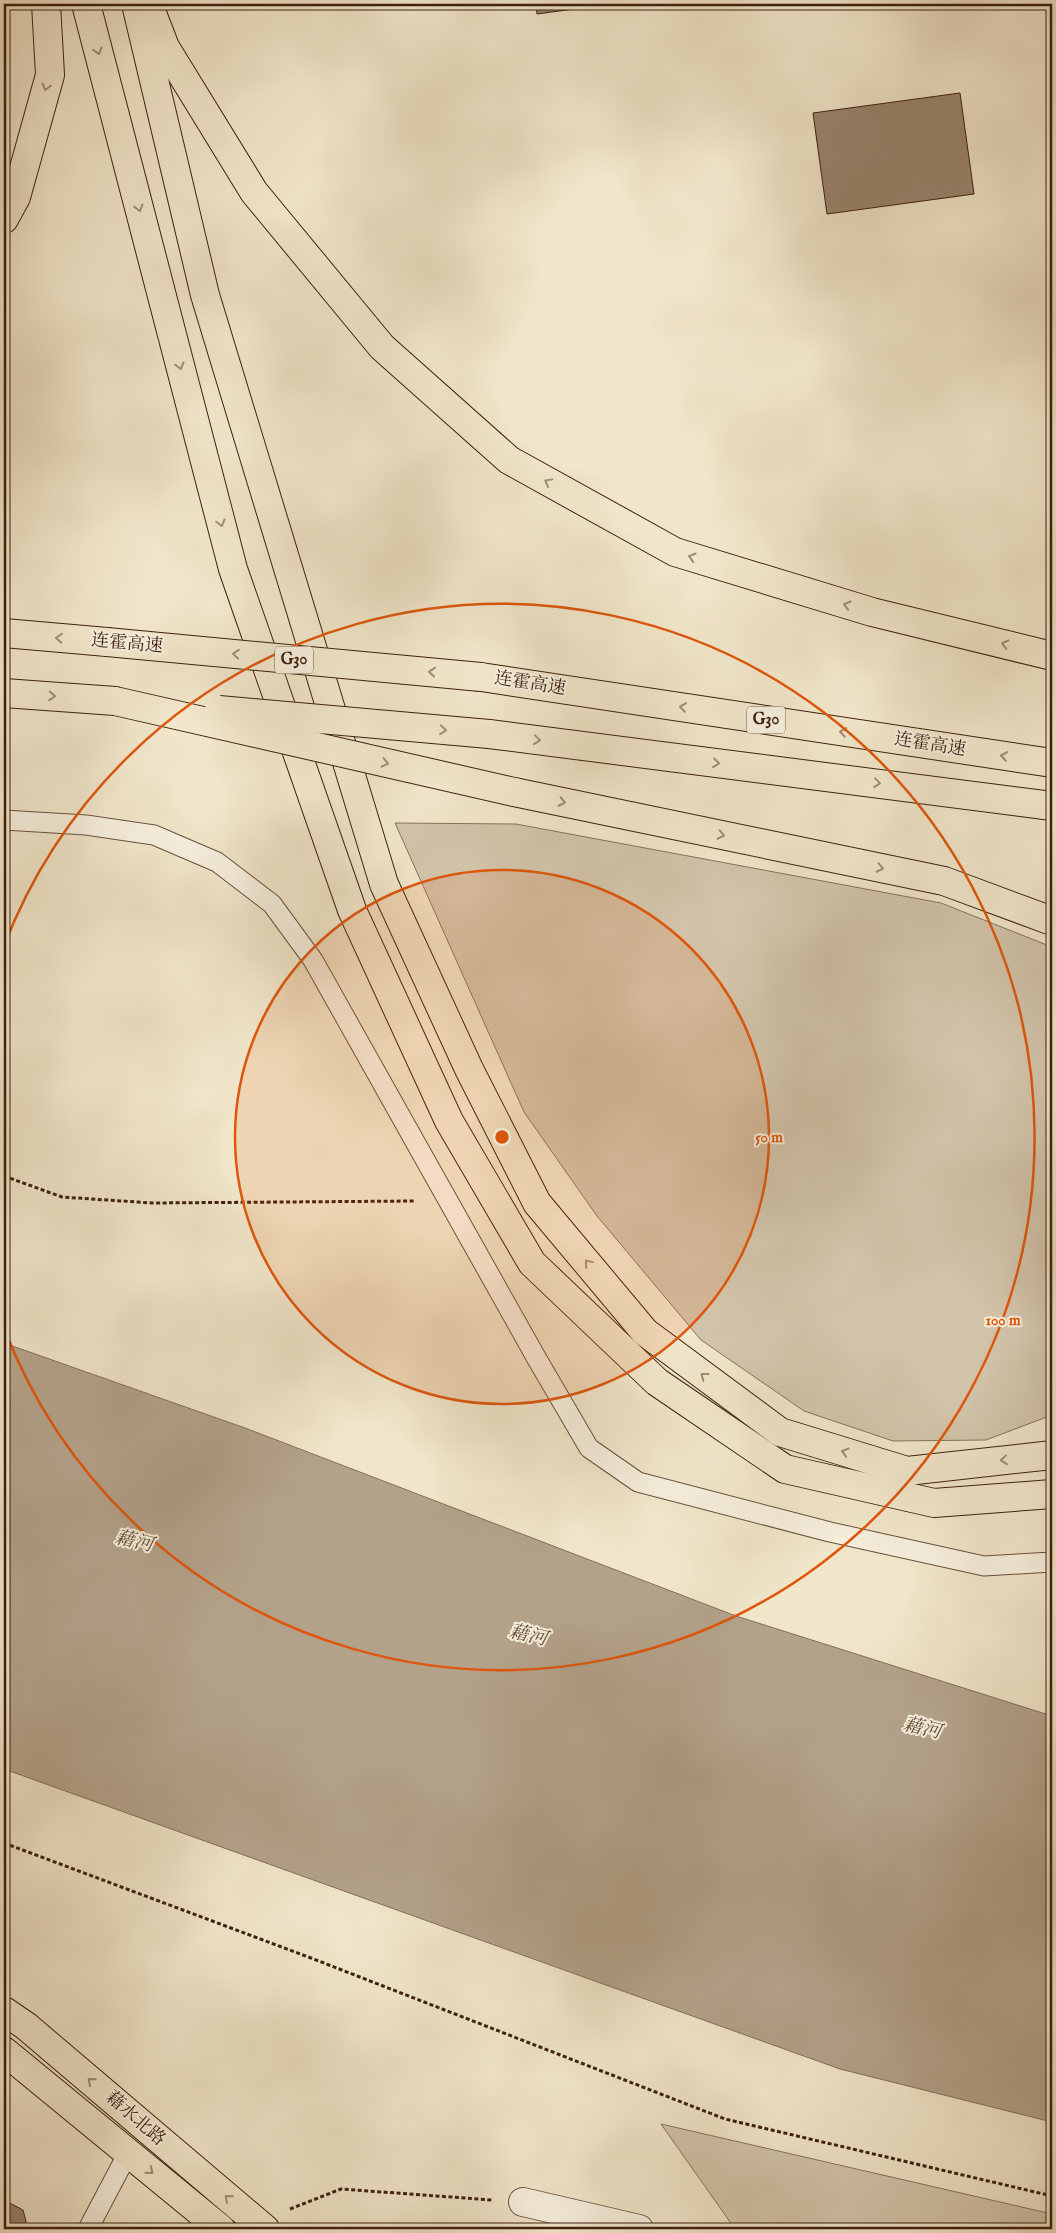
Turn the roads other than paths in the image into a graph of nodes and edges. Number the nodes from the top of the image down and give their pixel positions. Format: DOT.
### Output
graph roads {
  1 [pos="46,4"];
  2 [pos="86,4"];
  3 [pos="136,4"];
  4 [pos="148,4"];
  5 [pos="4,219"];
  6 [pos="4,633"];
  7 [pos="1052,656"];
  8 [pos="4,693"];
  9 [pos="116,701"];
  10 [pos="1052,763"];
  11 [pos="1052,806"];
  12 [pos="4,820"];
  13 [pos="1052,921"];
  14 [pos="1052,1455"];
  15 [pos="1052,1494"];
  16 [pos="1052,1562"];
  17 [pos="4,2011"];
  18 [pos="4,2052"];
  19 [pos="128,2153"];
  20 [pos="523,2202"];
  21 [pos="260,2225"];
  22 [pos="88,2229"];
  23 [pos="221,2229"];
  24 [pos="639,2229"];
  1 -- 5 [label="main road, one-way"];
  2 -- 15 [label="main road, one-way"];
  14 -- 3 [label="main road, one-way"];
  7 -- 4 [label="main road, one-way"];
  10 -- 6 [label="main road, 连霍高速 / G30, one-way, bridge"];
  8 -- 9 [label="main road, one-way"];
  9 -- 11 [label="main road, one-way, bridge"];
  9 -- 13 [label="main road, one-way, bridge"];
  12 -- 16 [label="lane"];
  21 -- 17 [label="main road, 藉水北路, one-way"];
  18 -- 19 [label="main road, 藉水北路"];
  19 -- 22 [label="lane"];
  19 -- 23 [label="main road, 藉水北路, one-way"];
  20 -- 24 [label="street"];
}
